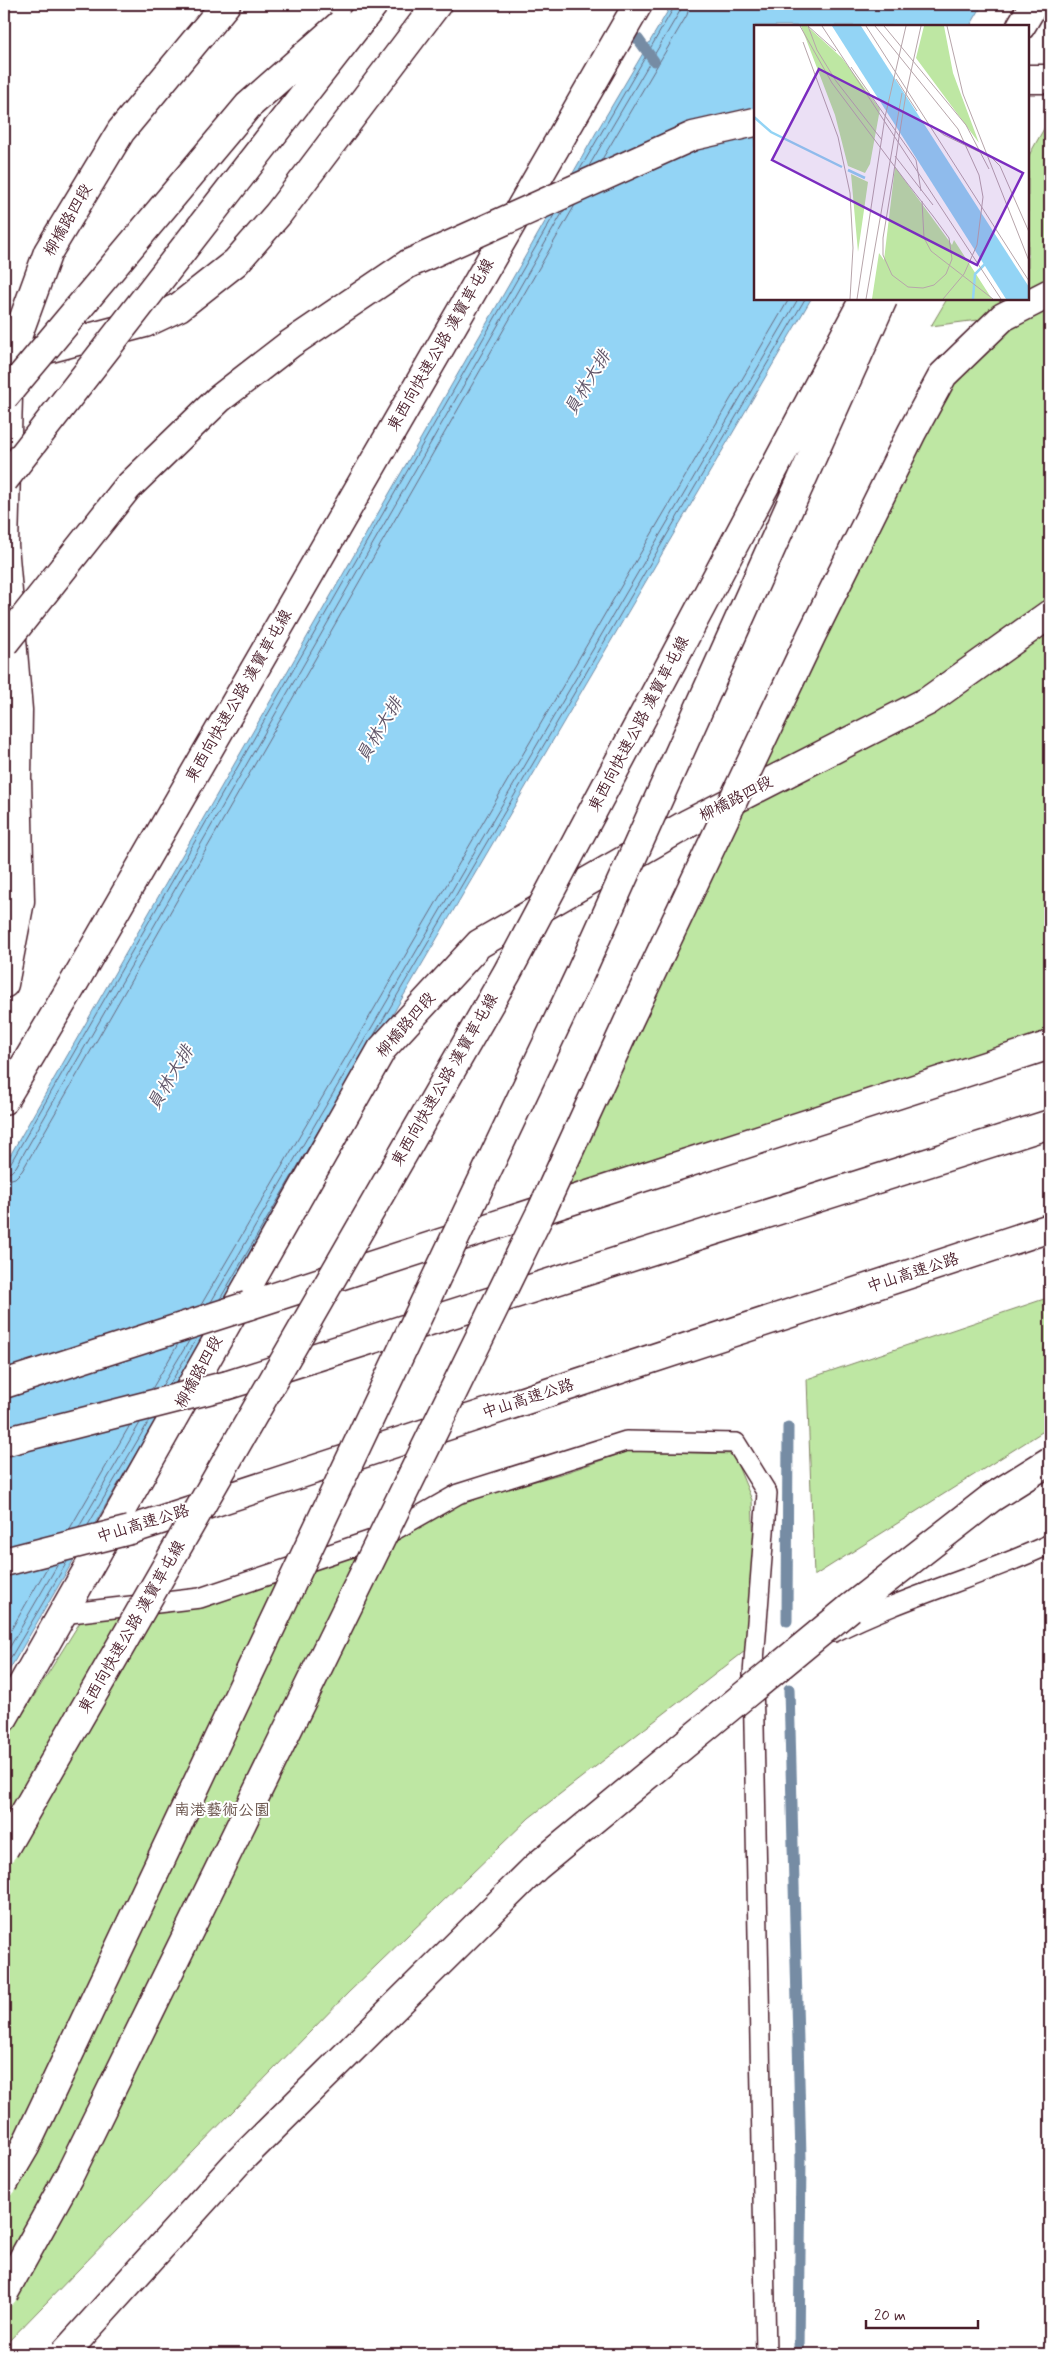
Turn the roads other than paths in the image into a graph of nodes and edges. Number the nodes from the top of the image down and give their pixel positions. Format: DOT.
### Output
graph roads {
  1 [pos="226,4"];
  2 [pos="363,4"];
  3 [pos="374,4"];
  4 [pos="437,4"];
  5 [pos="638,4"];
  6 [pos="1034,4"];
  7 [pos="1022,25"];
  8 [pos="1050,78"];
  9 [pos="1029,79"];
  10 [pos="754,122"];
  11 [pos="1050,293"];
  12 [pos="863,300"];
  13 [pos="883,300"];
  14 [pos="6,360"];
  15 [pos="4,397"];
  16 [pos="4,480"];
  17 [pos="1050,614"];
  18 [pos="4,643"];
  19 [pos="4,984"];
  20 [pos="1050,1045"];
  21 [pos="4,1100"];
  22 [pos="1050,1124"];
  23 [pos="1050,1228"];
  24 [pos="4,1384"];
  25 [pos="4,1442"];
  26 [pos="1050,1461"];
  27 [pos="1050,1544"];
  28 [pos="4,1562"];
  29 [pos="62,1614"];
  30 [pos="754,1674"];
  31 [pos="4,1717"];
  32 [pos="4,1849"];
  33 [pos="4,2183"];
  34 [pos="4,2292"];
  35 [pos="64,2354"];
  36 [pos="766,2354"];
  1 -- 14 [label="main road, 柳橋路四段"];
  2 -- 15 [label="main road, bridge"];
  3 -- 16 [label="main road, bridge"];
  4 -- 14 [label="main road"];
  5 -- 21 [label="main road, 東西向快速公路 漢寶草屯線, bridge"];
  6 -- 7 [label="main road"];
  8 -- 9 [label="main road"];
  10 -- 18 [label="main road, bridge"];
  11 -- 34 [label="main road, bridge"];
  12 -- 32 [label="main road, 東西向快速公路 漢寶草屯線, bridge"];
  13 -- 33 [label="main road, bridge"];
  14 -- 19 [label="main road, 柳橋路四段"];
  17 -- 29 [label="main road, 柳橋路四段"];
  20 -- 24 [label="main road, bridge"];
  22 -- 25 [label="main road, bridge"];
  23 -- 28 [label="main road, 中山高速公路, bridge"];
  26 -- 35 [label="main road, bridge"];
  27 -- 30 [label="lane"];
  29 -- 30 [label="lane"];
  29 -- 31 [label="main road, 柳橋路四段"];
  30 -- 36 [label="lane"];
}
